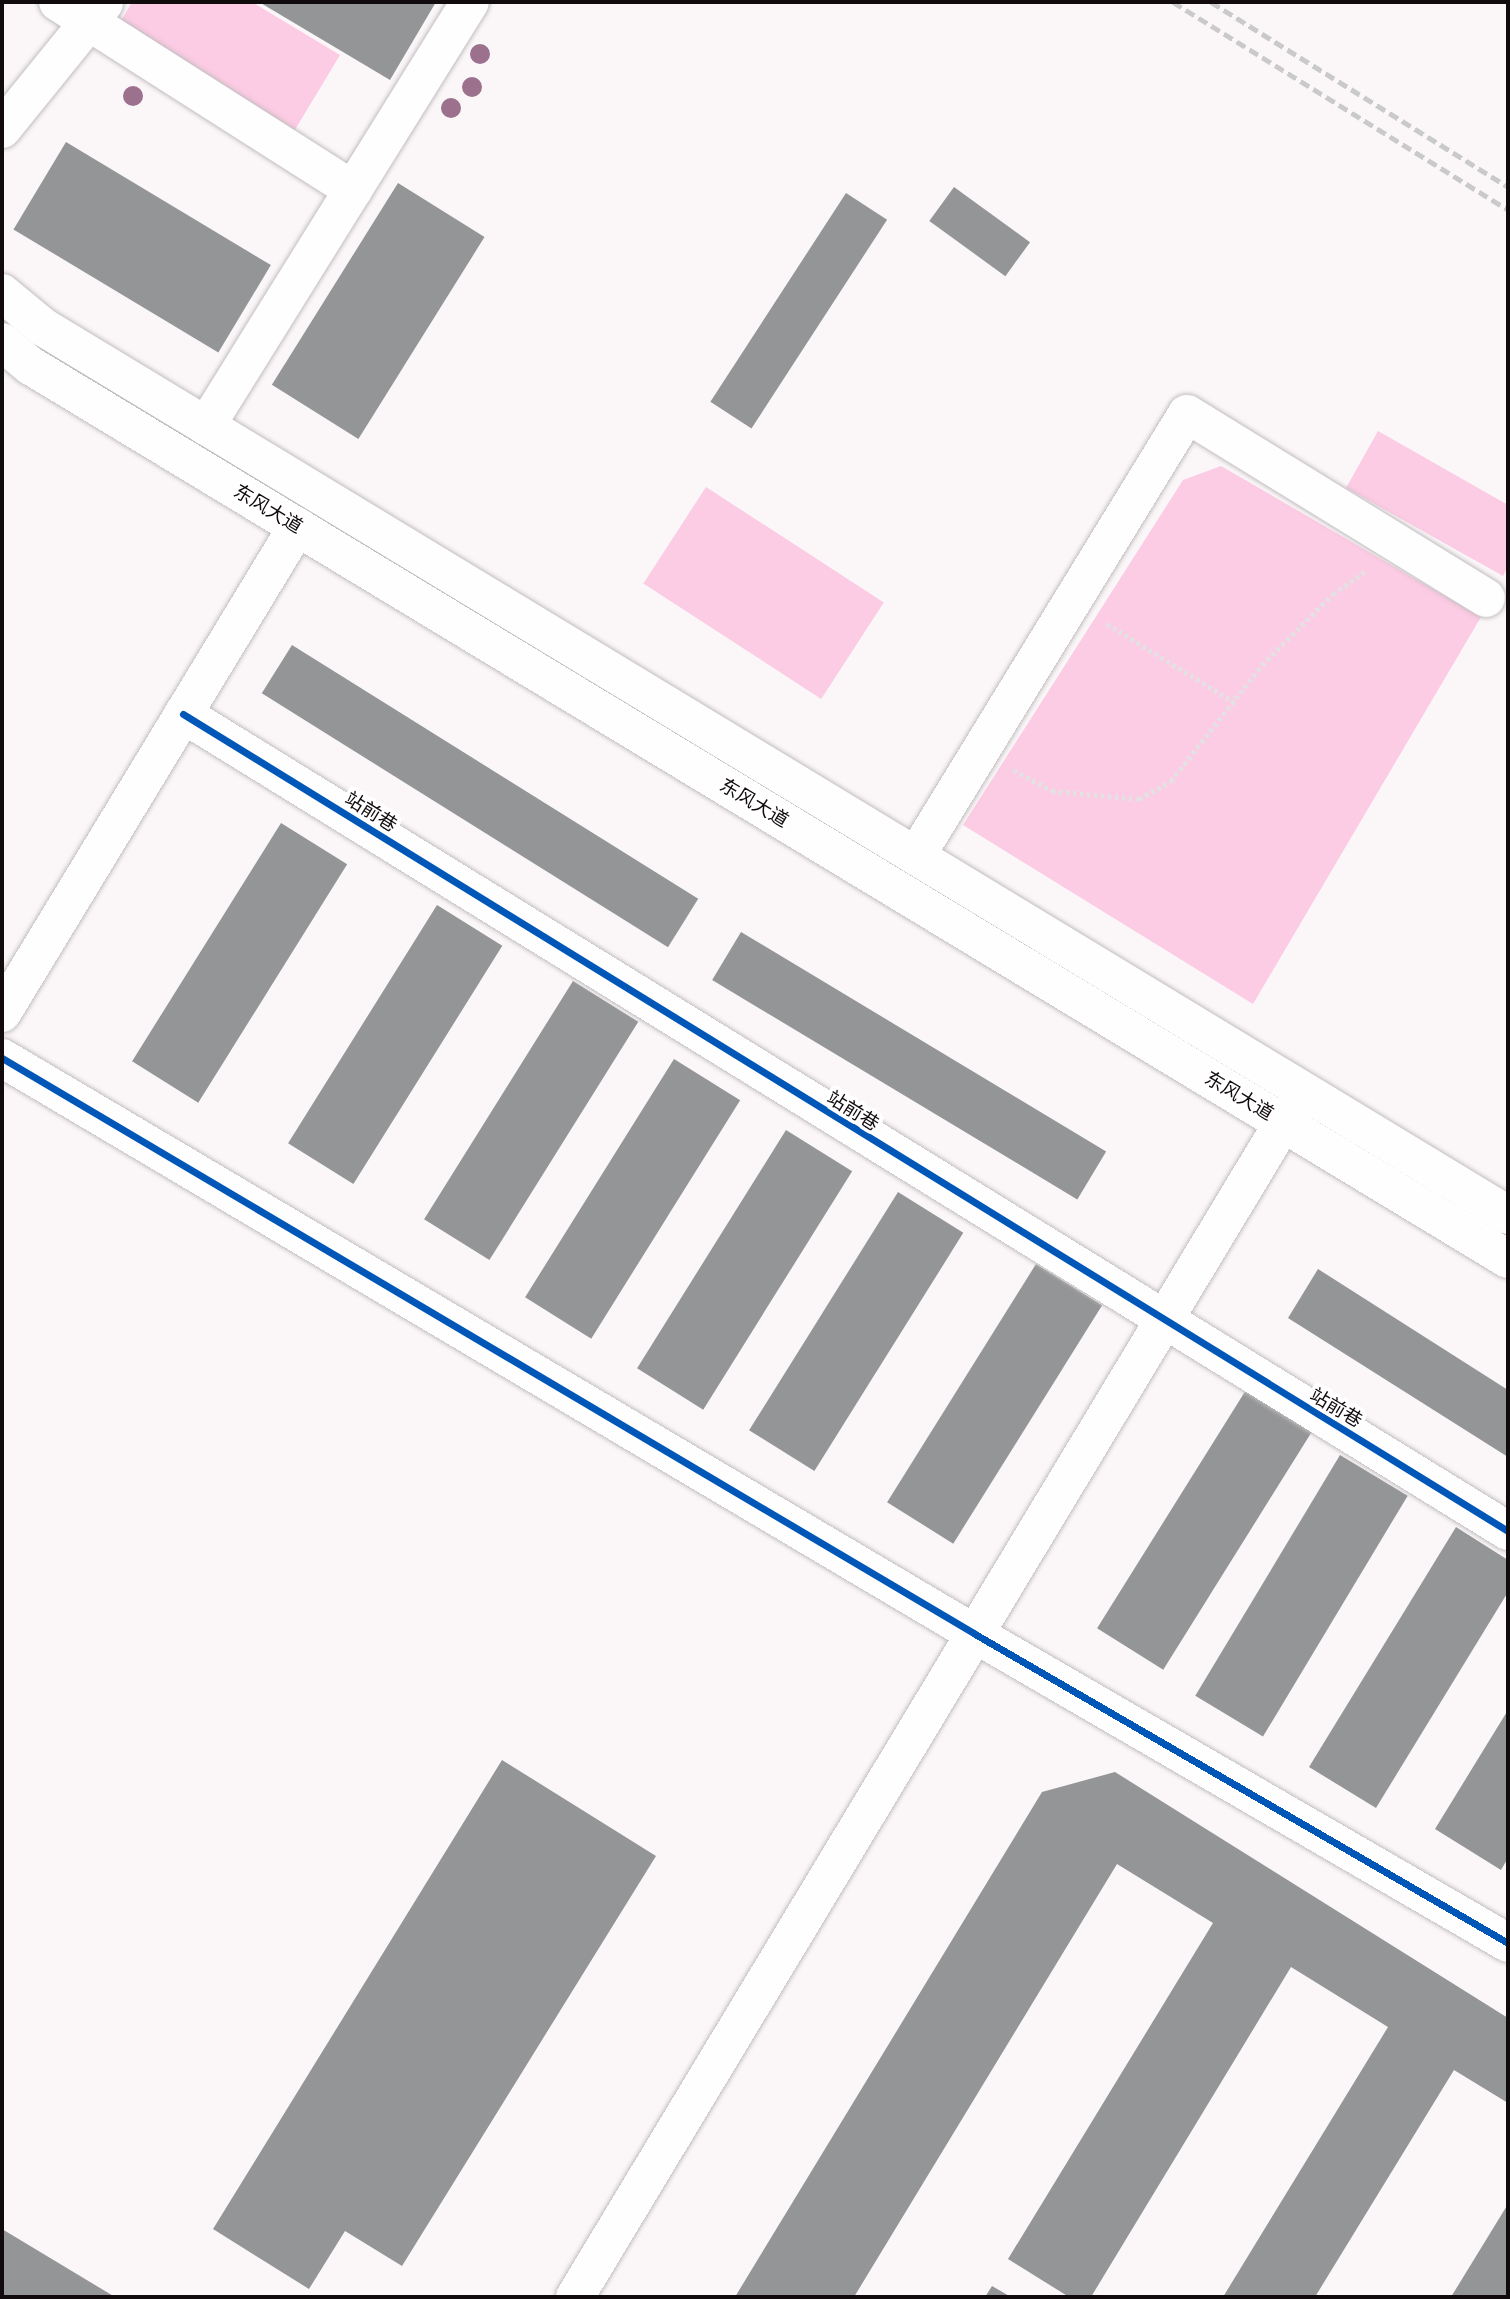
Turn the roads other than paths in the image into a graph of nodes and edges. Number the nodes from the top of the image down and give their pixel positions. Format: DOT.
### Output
graph roads {
  1 [pos="470,2"];
  2 [pos="84,8"];
  3 [pos="2,130"];
  4 [pos="353,190"];
  5 [pos="2,293"];
  6 [pos="2,342"];
  7 [pos="206,426"];
  8 [pos="297,527"];
  9 [pos="1486,598"];
  10 [pos="183,715"];
  11 [pos="916,856"];
  12 [pos="2,1013"];
  13 [pos="2,1058"];
  14 [pos="1309,1093"];
  15 [pos="1283,1123"];
  16 [pos="1508,1214"];
  17 [pos="1508,1259"];
  18 [pos="1163,1321"];
  19 [pos="1508,1531"];
  20 [pos="975,1634"];
  21 [pos="1508,1943"];
  22 [pos="575,2297"];
  1 -- 4 [label="street"];
  2 -- 3 [label="street"];
  2 -- 4 [label="street"];
  4 -- 7 [label="street"];
  5 -- 7 [label="street"];
  6 -- 8 [label="street, 东风大道"];
  7 -- 11 [label="street"];
  8 -- 10 [label="street"];
  8 -- 15 [label="street, 东风大道"];
  9 -- 11 [label="street"];
  10 -- 12 [label="street"];
  10 -- 18 [label="street, 站前巷"];
  11 -- 14 [label="street"];
  13 -- 20 [label="street"];
  14 -- 15 [label="street"];
  14 -- 16 [label="street"];
  15 -- 17 [label="street, 东风大道"];
  15 -- 18 [label="street"];
  18 -- 19 [label="street, 站前巷"];
  18 -- 20 [label="street"];
  20 -- 21 [label="street"];
  20 -- 22 [label="street"];
}
